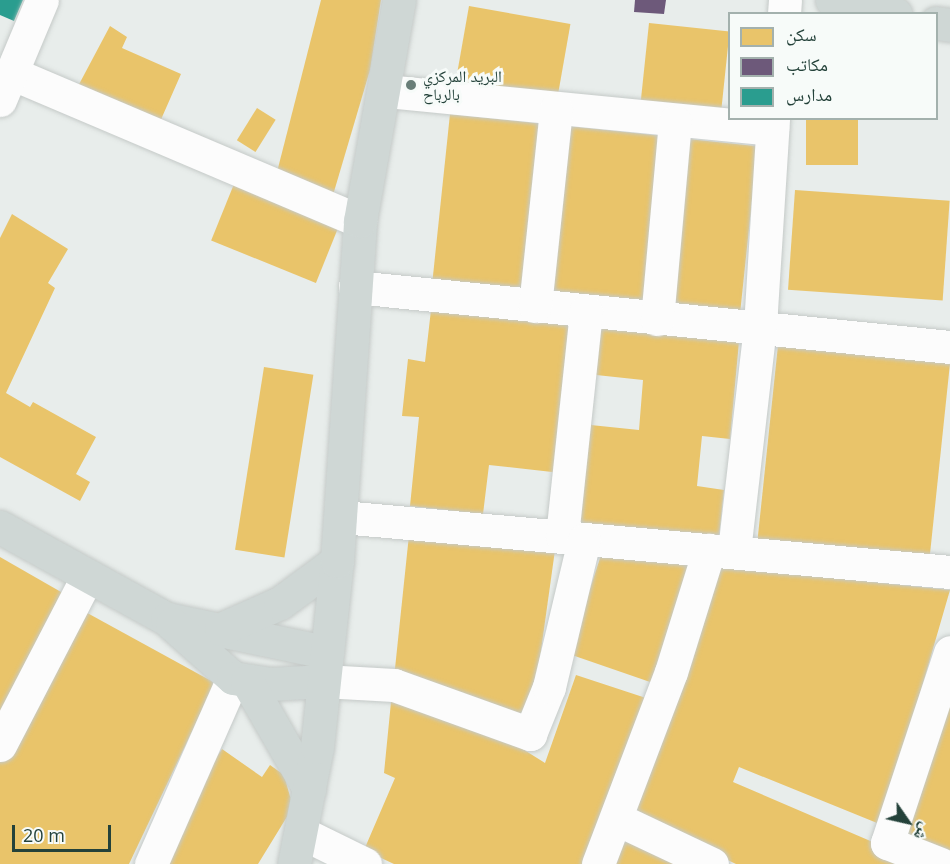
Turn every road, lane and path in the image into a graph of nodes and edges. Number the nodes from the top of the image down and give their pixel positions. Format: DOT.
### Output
graph roads {
  1 [pos="42,0"];
  2 [pos="399,0"];
  3 [pos="832,0"];
  4 [pos="885,12"];
  5 [pos="6,87"];
  6 [pos="386,91"];
  7 [pos="556,109"];
  8 [pos="675,122"];
  9 [pos="772,124"];
  10 [pos="360,221"];
  11 [pos="355,287"];
  12 [pos="535,306"];
  13 [pos="586,311"];
  14 [pos="657,319"];
  15 [pos="760,326"];
  16 [pos="950,346"];
  17 [pos="342,517"];
  18 [pos="0,527"];
  19 [pos="573,538"];
  20 [pos="722,550"];
  21 [pos="337,561"];
  22 [pos="950,572"];
  23 [pos="86,579"];
  24 [pos="167,619"];
  25 [pos="212,632"];
  26 [pos="950,652"];
  27 [pos="332,672"];
  28 [pos="240,680"];
  29 [pos="0,745"];
  30 [pos="309,789"];
  31 [pos="617,819"];
  32 [pos="299,849"];
  33 [pos="151,864"];
  34 [pos="365,864"];
  35 [pos="598,864"];
  36 [pos="712,864"];
  37 [pos="940,864"];
  1 -- 5 [label="street"];
  2 -- 6 [label="main road"];
  3 -- 4 [label="main road"];
  5 -- 10 [label="street"];
  6 -- 7 [label="street"];
  6 -- 10 [label="main road"];
  7 -- 8 [label="street"];
  7 -- 12 [label="street"];
  8 -- 9 [label="street"];
  8 -- 14 [label="street"];
  9 -- 15 [label="street"];
  10 -- 11 [label="main road"];
  11 -- 12 [label="street"];
  11 -- 17 [label="main road"];
  12 -- 13 [label="street"];
  13 -- 14 [label="street"];
  13 -- 19 [label="street"];
  14 -- 15 [label="street"];
  15 -- 16 [label="street"];
  15 -- 20 [label="street"];
  17 -- 19 [label="street"];
  17 -- 21 [label="main road"];
  18 -- 23 [label="main road"];
  19 -- 20 [label="street"];
  19 -- 27 [label="street"];
  20 -- 22 [label="street"];
  20 -- 31 [label="street"];
  21 -- 25 [label="main road"];
  21 -- 27 [label="main road"];
  23 -- 24 [label="main road"];
  23 -- 29 [label="street"];
  24 -- 25 [label="main road"];
  24 -- 28 [label="main road"];
  25 -- 27 [label="main road"];
  26 -- 37 [label="street"];
  27 -- 28 [label="main road"];
  27 -- 30 [label="main road"];
  28 -- 30 [label="main road"];
  28 -- 33 [label="street"];
  30 -- 32 [label="main road"];
  31 -- 35 [label="street"];
  31 -- 36 [label="street"];
  32 -- 34 [label="street"];
}
